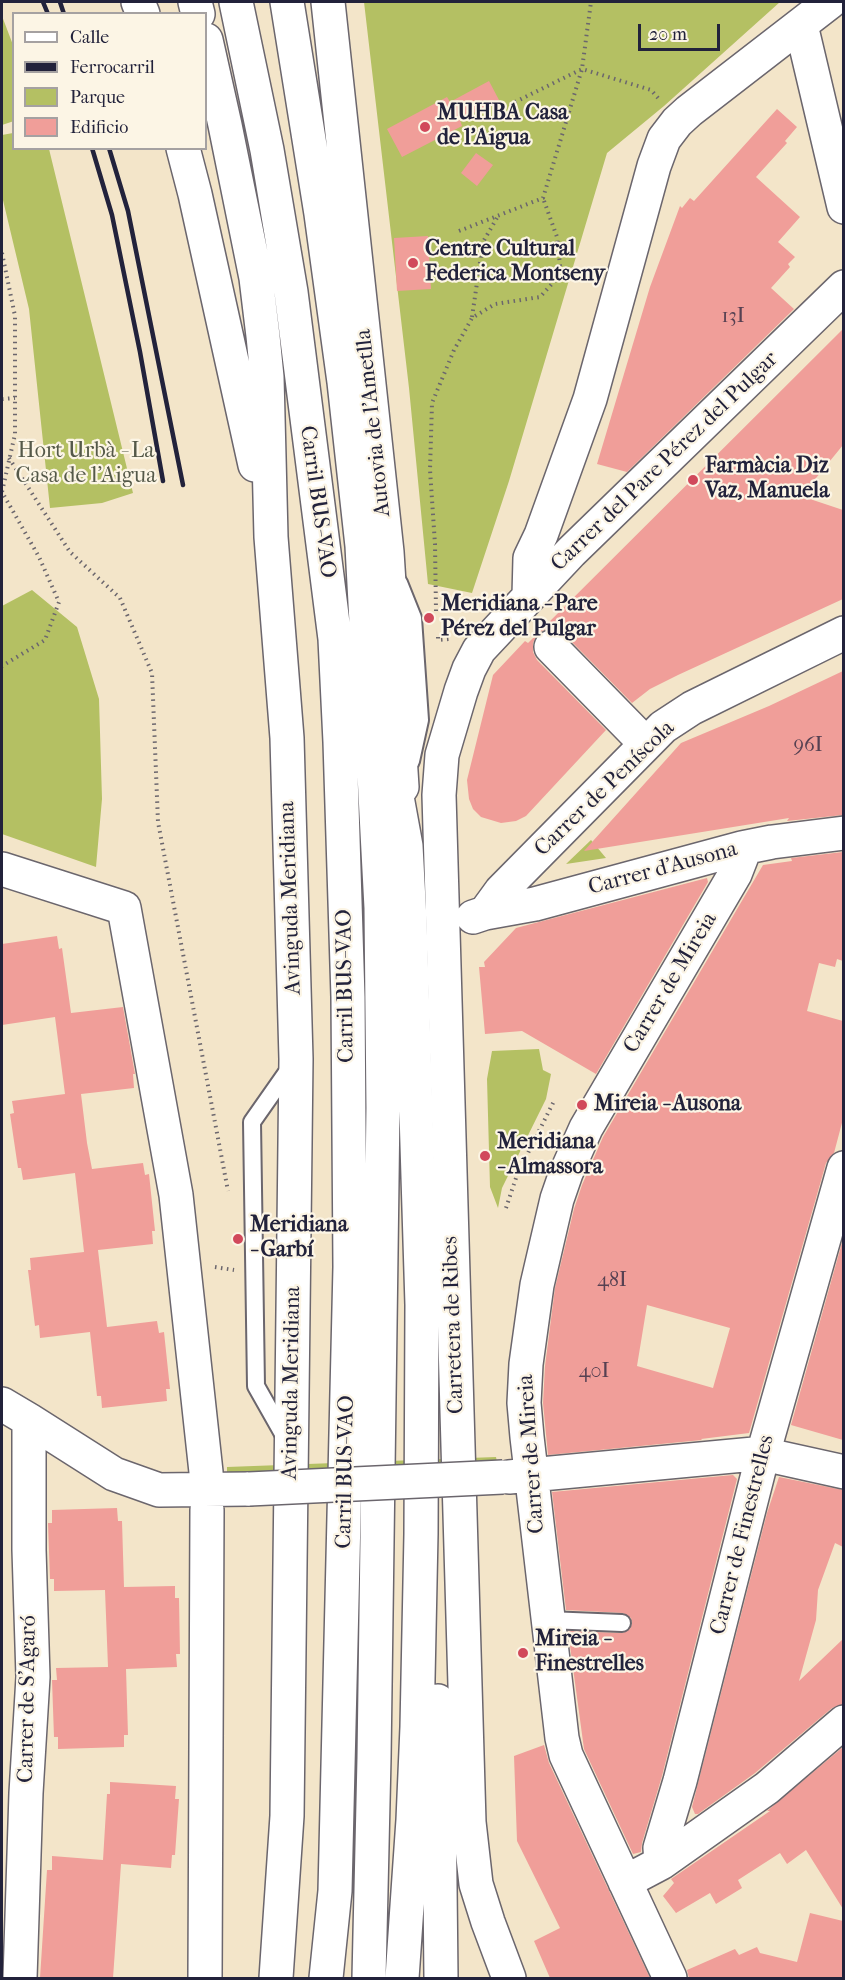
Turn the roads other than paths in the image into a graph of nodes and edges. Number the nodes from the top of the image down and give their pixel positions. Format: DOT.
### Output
graph roads {
  1 [pos="237,2"];
  2 [pos="264,2"];
  3 [pos="287,2"];
  4 [pos="328,2"];
  5 [pos="830,2"];
  6 [pos="801,25"];
  7 [pos="207,44"];
  8 [pos="184,150"];
  9 [pos="843,207"];
  10 [pos="321,214"];
  11 [pos="843,287"];
  12 [pos="541,535"];
  13 [pos="271,537"];
  14 [pos="571,552"];
  15 [pos="529,596"];
  16 [pos="367,625"];
  17 [pos="843,633"];
  18 [pos="551,647"];
  19 [pos="469,669"];
  20 [pos="645,743"];
  21 [pos="843,833"];
  22 [pos="406,846"];
  23 [pos="742,848"];
  24 [pos="2,869"];
  25 [pos="485,913"];
  26 [pos="444,928"];
  27 [pos="296,1059"];
  28 [pos="843,1168"];
  29 [pos="2,1404"];
  30 [pos="29,1420"];
  31 [pos="292,1450"];
  32 [pos="764,1454"];
  33 [pos="843,1472"];
  34 [pos="517,1476"];
  35 [pos="206,1491"];
  36 [pos="421,1534"];
  37 [pos="548,1620"];
  38 [pos="622,1623"];
  39 [pos="843,1722"];
  40 [pos="661,1863"];
  41 [pos="625,1882"];
  42 [pos="20,1978"];
  43 [pos="205,1978"];
  44 [pos="276,1978"];
  45 [pos="326,1978"];
  46 [pos="369,1978"];
  47 [pos="402,1978"];
  48 [pos="441,1978"];
  49 [pos="509,1978"];
  50 [pos="670,1978"];
  1 -- 45 [label="main road, Carril BUS-VAO"];
  2 -- 10 [label="main road"];
  3 -- 10 [label="main road"];
  4 -- 22 [label="main road, Autovia de l'Ametlla"];
  5 -- 6 [label="main road"];
  6 -- 9 [label="main road"];
  6 -- 12 [label="main road"];
  7 -- 13 [label="main road"];
  8 -- 13 [label="main road"];
  10 -- 16 [label="main road"];
  11 -- 14 [label="main road, Carrer del Pare Pérez del Pulgar"];
  12 -- 14 [label="main road"];
  12 -- 15 [label="main road"];
  13 -- 27 [label="main road, Avinguda Meridiana"];
  14 -- 15 [label="main road, Carrer del Pare Pérez del Pulgar"];
  15 -- 19 [label="main road, Carrer del Pare Pérez del Pulgar"];
  16 -- 22 [label="main road"];
  16 -- 46 [label="main road"];
  17 -- 20 [label="main road, Carrer de Peníscola"];
  18 -- 20 [label="main road"];
  19 -- 26 [label="main road, Carretera de Ribes"];
  20 -- 25 [label="main road, Carrer de Peníscola"];
  21 -- 23 [label="main road, Carrer d'Ausona"];
  22 -- 36 [label="main road"];
  23 -- 25 [label="main road, Carrer d'Ausona"];
  23 -- 34 [label="main road, Carrer de Mireia"];
  24 -- 35 [label="main road"];
  25 -- 26 [label="main road"];
  26 -- 49 [label="main road, Carretera de Ribes"];
  27 -- 31 [label="main road, Avinguda Meridiana"];
  27 -- 31 [label="lane"];
  28 -- 32 [label="main road, Carrer de Finestrelles"];
  29 -- 30 [label="main road"];
  30 -- 35 [label="main road"];
  30 -- 42 [label="main road, Carrer de S'Agaró"];
  31 -- 44 [label="main road, Avinguda Meridiana"];
  32 -- 33 [label="main road"];
  32 -- 34 [label="main road"];
  32 -- 40 [label="main road, Carrer de Finestrelles"];
  34 -- 35 [label="main road, bridge"];
  34 -- 37 [label="main road, Carrer de Mireia"];
  35 -- 43 [label="main road"];
  36 -- 47 [label="main road"];
  36 -- 48 [label="main road"];
  37 -- 38 [label="lane"];
  37 -- 41 [label="main road, Carrer de Mireia"];
  39 -- 40 [label="main road"];
  40 -- 41 [label="main road"];
  41 -- 50 [label="main road, Carrer de Mireia"];
}
